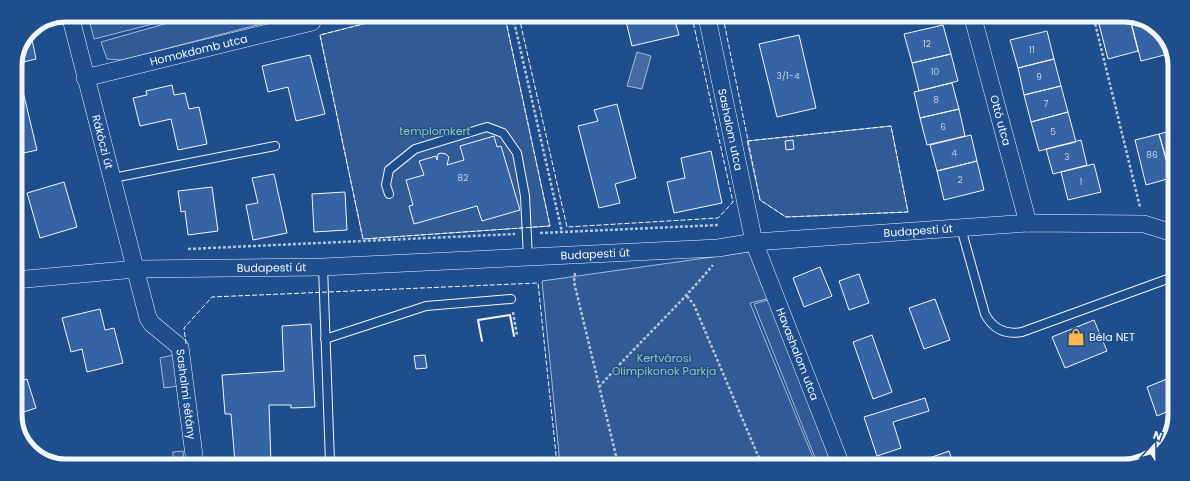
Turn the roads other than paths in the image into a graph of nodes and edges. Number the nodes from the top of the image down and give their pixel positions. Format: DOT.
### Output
graph roads {
  1 [pos="72,22"];
  2 [pos="312,22"];
  3 [pos="708,22"];
  4 [pos="975,22"];
  5 [pos="85,78"];
  6 [pos="274,146"];
  7 [pos="113,178"];
  8 [pos="389,194"];
  9 [pos="1028,223"];
  10 [pos="961,228"];
  11 [pos="1168,231"];
  12 [pos="754,242"];
  13 [pos="528,258"];
  14 [pos="322,267"];
  15 [pos="136,269"];
  16 [pos="22,279"];
  17 [pos="1168,279"];
  18 [pos="511,299"];
  19 [pos="326,339"];
  20 [pos="194,459"];
  21 [pos="330,459"];
  22 [pos="839,459"];
  1 -- 5 [label="street, Rákóczi út"];
  2 -- 5 [label="street, Homokdomb utca"];
  3 -- 12 [label="street, Sashalom utca"];
  4 -- 9 [label="street, Ottó utca"];
  5 -- 7 [label="street, Rákóczi út"];
  6 -- 7 [label="lane"];
  7 -- 15 [label="street, Rákóczi út"];
  8 -- 13 [label="lane"];
  9 -- 10 [label="street, Budapesti út"];
  9 -- 11 [label="street, Budapesti út"];
  10 -- 12 [label="street, Budapesti út"];
  10 -- 17 [label="lane"];
  12 -- 13 [label="street, Budapesti út"];
  12 -- 22 [label="street, Havashalom utca"];
  13 -- 14 [label="street, Budapesti út"];
  14 -- 15 [label="street, Budapesti út"];
  14 -- 19 [label="lane"];
  15 -- 16 [label="street, Budapesti út"];
  15 -- 20 [label="street, Sashalmi sétány"];
  18 -- 19 [label="lane"];
  19 -- 21 [label="lane"];
}
